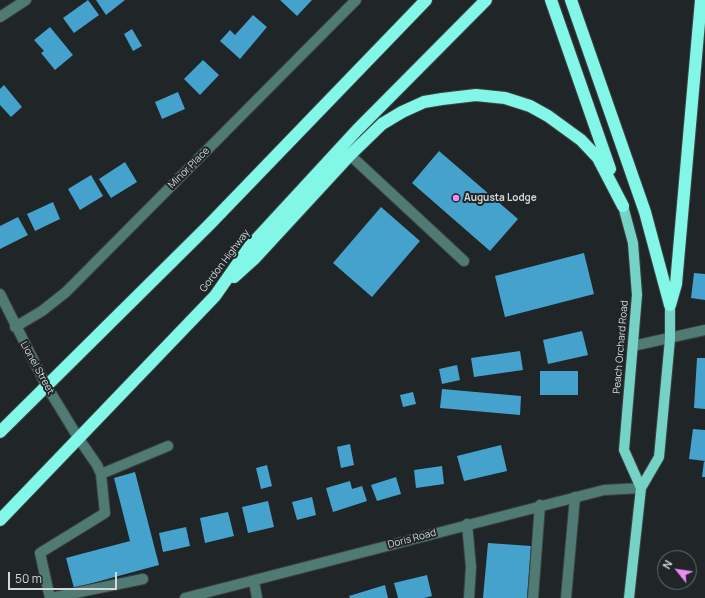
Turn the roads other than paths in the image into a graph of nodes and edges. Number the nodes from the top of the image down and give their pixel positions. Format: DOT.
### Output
graph roads {
  1 [pos="26,0"];
  2 [pos="356,0"];
  3 [pos="426,0"];
  4 [pos="486,0"];
  5 [pos="551,0"];
  6 [pos="571,0"];
  7 [pos="701,0"];
  8 [pos="0,17"];
  9 [pos="350,155"];
  10 [pos="623,206"];
  11 [pos="464,262"];
  12 [pos="0,294"];
  13 [pos="215,296"];
  14 [pos="670,305"];
  15 [pos="15,326"];
  16 [pos="705,330"];
  17 [pos="670,338"];
  18 [pos="633,346"];
  19 [pos="46,385"];
  20 [pos="0,432"];
  21 [pos="79,439"];
  22 [pos="168,446"];
  23 [pos="101,474"];
  24 [pos="641,488"];
  25 [pos="575,497"];
  26 [pos="540,505"];
  27 [pos="0,520"];
  28 [pos="467,524"];
  29 [pos="143,578"];
  30 [pos="254,581"];
  31 [pos="50,598"];
  32 [pos="185,598"];
  33 [pos="257,598"];
  34 [pos="469,598"];
  35 [pos="533,598"];
  36 [pos="566,598"];
  37 [pos="629,598"];
  1 -- 8 [label="street"];
  2 -- 15 [label="street, Minor Place"];
  3 -- 19 [label="highway"];
  4 -- 13 [label="highway, Gordon Highway"];
  5 -- 10 [label="highway"];
  6 -- 14 [label="highway"];
  7 -- 14 [label="highway"];
  9 -- 10 [label="highway"];
  9 -- 11 [label="street"];
  9 -- 13 [label="highway"];
  10 -- 18 [label="main road, Peach Orchard Road"];
  12 -- 15 [label="street, Lionel Street"];
  13 -- 21 [label="highway, Gordon Highway"];
  14 -- 17 [label="main road"];
  15 -- 19 [label="street, Lionel Street"];
  16 -- 17 [label="street"];
  17 -- 18 [label="street"];
  17 -- 24 [label="main road"];
  18 -- 24 [label="main road, Peach Orchard Road"];
  19 -- 20 [label="highway"];
  19 -- 21 [label="street, Lionel Street"];
  21 -- 23 [label="street, Lionel Street"];
  21 -- 27 [label="highway, Gordon Highway"];
  22 -- 23 [label="street"];
  23 -- 31 [label="street"];
  24 -- 25 [label="street, Doris Road"];
  24 -- 37 [label="main road"];
  25 -- 26 [label="street, Doris Road"];
  25 -- 36 [label="street"];
  26 -- 28 [label="street, Doris Road"];
  26 -- 35 [label="street"];
  28 -- 30 [label="street, Doris Road"];
  28 -- 34 [label="street"];
  29 -- 31 [label="street"];
  30 -- 32 [label="street, Doris Road"];
  30 -- 33 [label="street"];
}
